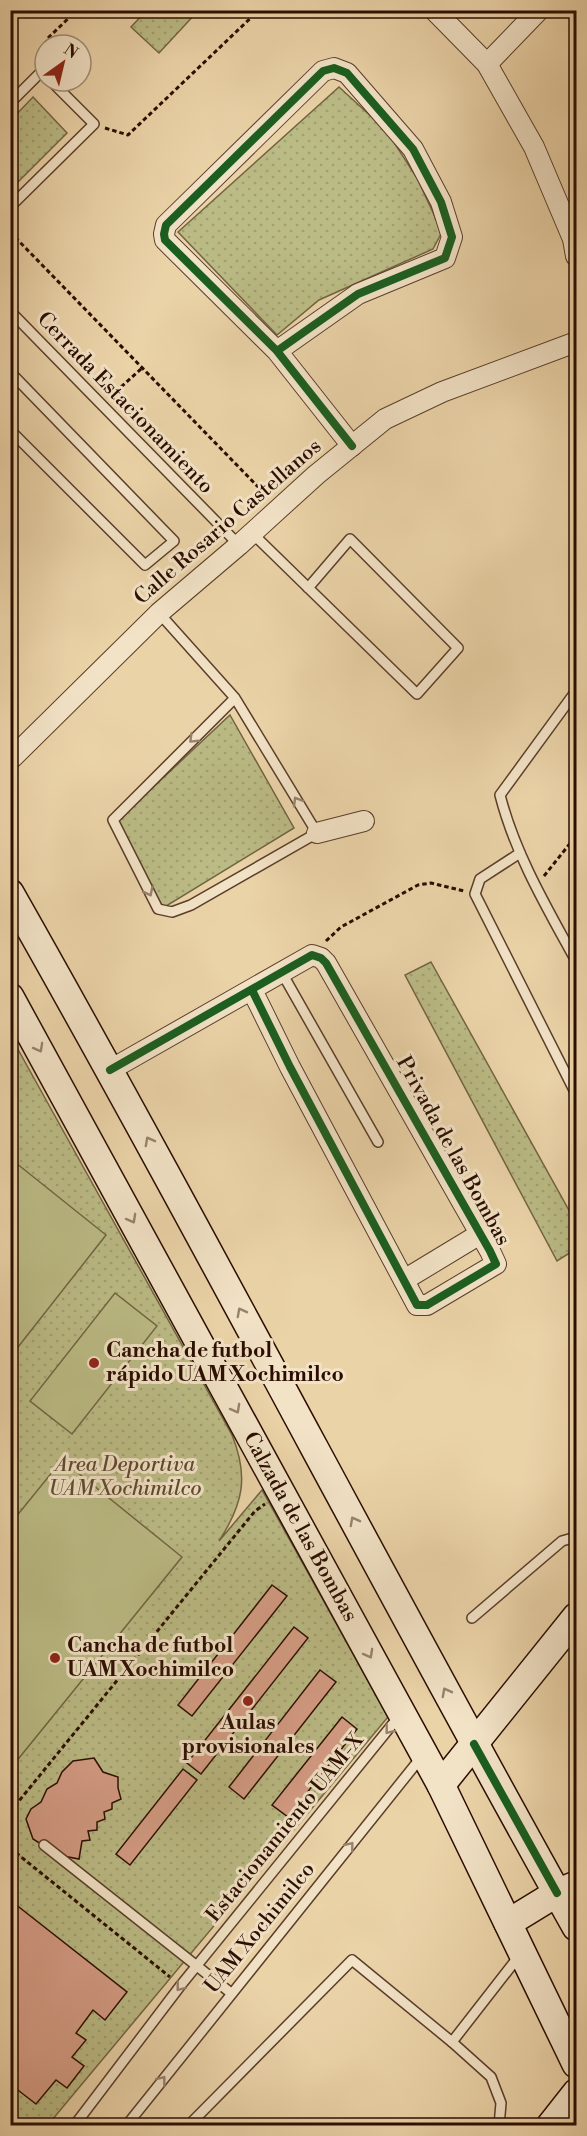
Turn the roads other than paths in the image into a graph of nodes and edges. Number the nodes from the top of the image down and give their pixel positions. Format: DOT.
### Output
graph roads {
  1 [pos="434,10"];
  2 [pos="539,10"];
  3 [pos="486,64"];
  4 [pos="33,80"];
  5 [pos="63,93"];
  6 [pos="10,103"];
  7 [pos="10,207"];
  8 [pos="571,221"];
  9 [pos="576,256"];
  10 [pos="10,311"];
  11 [pos="576,342"];
  12 [pos="277,351"];
  13 [pos="10,372"];
  14 [pos="10,430"];
  15 [pos="352,446"];
  16 [pos="246,539"];
  17 [pos="308,588"];
  18 [pos="159,613"];
  19 [pos="576,691"];
  20 [pos="235,698"];
  21 [pos="10,760"];
  22 [pos="364,821"];
  23 [pos="317,833"];
  24 [pos="520,853"];
  25 [pos="10,893"];
  26 [pos="576,961"];
  27 [pos="282,973"];
  28 [pos="252,990"];
  29 [pos="10,997"];
  30 [pos="110,1070"];
  31 [pos="576,1094"];
  32 [pos="378,1142"];
  33 [pos="480,1234"];
  34 [pos="404,1280"];
  35 [pos="576,1537"];
  36 [pos="576,1617"];
  37 [pos="472,1618"];
  38 [pos="402,1713"];
  39 [pos="474,1744"];
  40 [pos="424,1754"];
  41 [pos="441,1785"];
  42 [pos="44,1845"];
  43 [pos="567,1889"];
  44 [pos="508,1923"];
  45 [pos="576,1927"];
  46 [pos="522,1952"];
  47 [pos="196,1966"];
  48 [pos="231,1993"];
  49 [pos="452,2042"];
  50 [pos="576,2064"];
  51 [pos="576,2093"];
  52 [pos="189,2125"];
  53 [pos="74,2126"];
  54 [pos="126,2126"];
  55 [pos="499,2126"];
  56 [pos="550,2126"];
  1 -- 3 [label="street"];
  2 -- 3 [label="street"];
  3 -- 8 [label="street"];
  4 -- 6 [label="lane"];
  5 -- 7 [label="lane"];
  8 -- 9 [label="street"];
  10 -- 16 [label="lane, Cerrada Estacionamiento"];
  11 -- 15 [label="street, Calle Rosario Castellanos"];
  12 -- 12 [label="street"];
  12 -- 15 [label="street"];
  13 -- 14 [label="lane"];
  15 -- 16 [label="street, Calle Rosario Castellanos"];
  16 -- 17 [label="lane, Cerrada Estacionamiento"];
  16 -- 18 [label="street, Calle Rosario Castellanos"];
  17 -- 17 [label="lane, Cerrada Estacionamiento"];
  18 -- 20 [label="lane"];
  18 -- 21 [label="street, Calle Rosario Castellanos"];
  19 -- 24 [label="lane"];
  23 -- 20 [label="lane, one-way"];
  20 -- 23 [label="lane, one-way"];
  22 -- 23 [label="street"];
  24 -- 26 [label="lane"];
  24 -- 31 [label="lane"];
  25 -- 30 [label="main road"];
  27 -- 28 [label="street"];
  27 -- 32 [label="lane"];
  27 -- 33 [label="street, Privada de las Bombas"];
  28 -- 30 [label="street"];
  28 -- 34 [label="street, Privada de las Bombas"];
  29 -- 38 [label="main road, Calzada de las Bombas, one-way"];
  39 -- 30 [label="main road, one-way"];
  33 -- 34 [label="street"];
  33 -- 34 [label="street, Privada de las Bombas"];
  35 -- 37 [label="lane"];
  36 -- 39 [label="main road"];
  38 -- 40 [label="main road, Calzada de las Bombas"];
  38 -- 47 [label="lane, Estacionamiento UAM-X, one-way"];
  39 -- 41 [label="main road"];
  39 -- 43 [label="main road"];
  40 -- 41 [label="main road, Calzada de las Bombas"];
  48 -- 40 [label="lane, UAM Xochimilco, one-way"];
  41 -- 44 [label="main road, Calzada de las Bombas"];
  42 -- 47 [label="lane"];
  43 -- 44 [label="main road"];
  43 -- 45 [label="main road"];
  44 -- 46 [label="main road, Calzada de las Bombas"];
  46 -- 49 [label="lane"];
  46 -- 50 [label="main road, Calzada de las Bombas"];
  47 -- 48 [label="lane"];
  47 -- 53 [label="lane, Estacionamiento UAM-X, one-way"];
  54 -- 48 [label="lane, UAM Xochimilco, one-way"];
  49 -- 52 [label="lane"];
  49 -- 55 [label="lane"];
  51 -- 56 [label="main road"];
}
